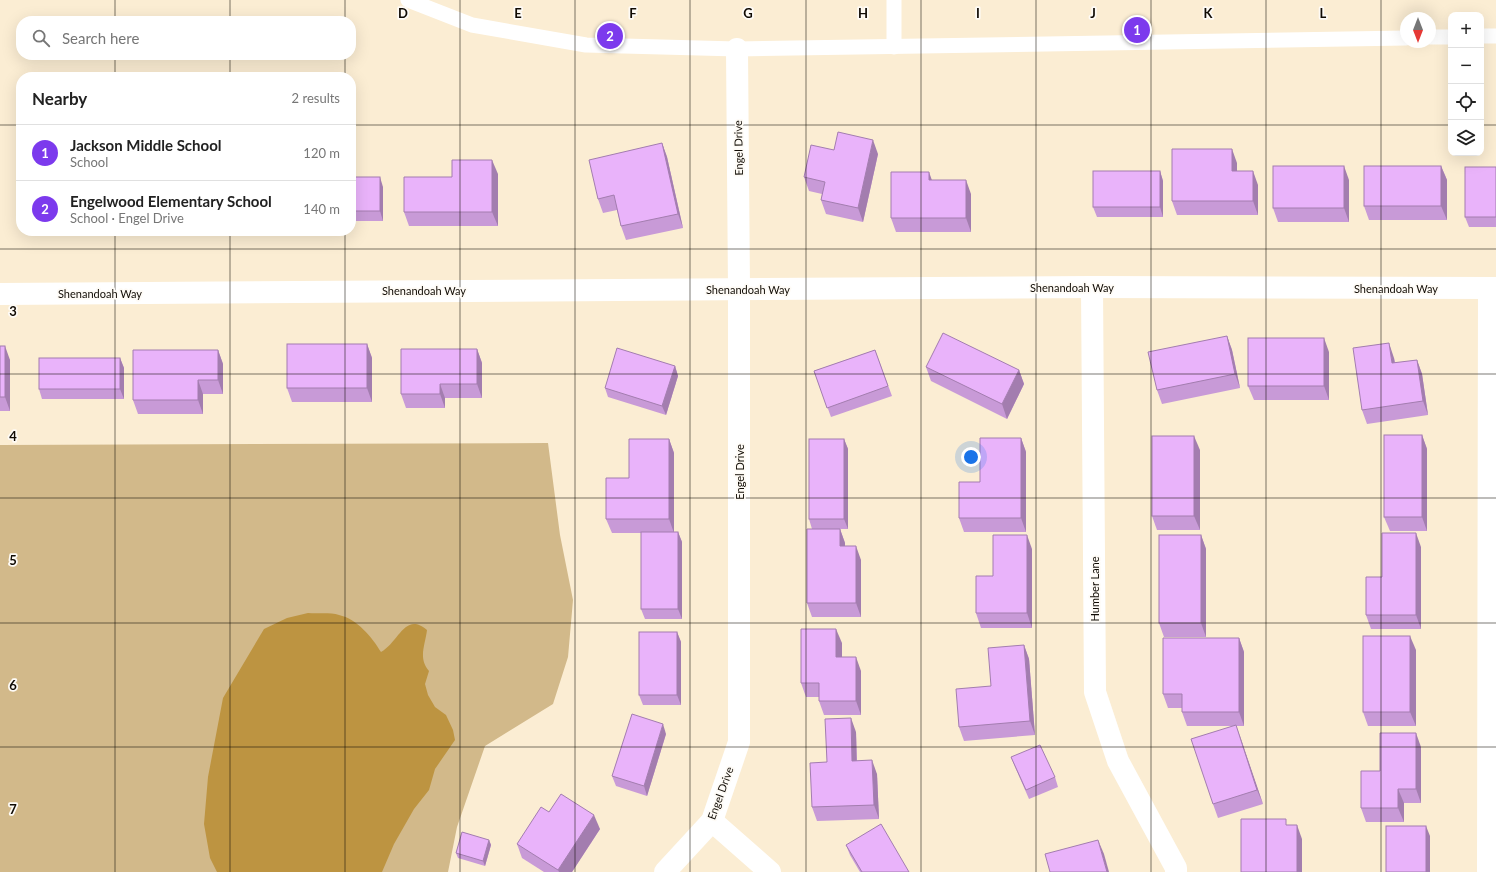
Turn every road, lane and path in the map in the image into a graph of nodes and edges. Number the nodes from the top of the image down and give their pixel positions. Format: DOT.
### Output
graph roads {
  1 [pos="408,0"];
  2 [pos="894,0"];
  3 [pos="1484,36"];
  4 [pos="1496,36"];
  5 [pos="1436,37"];
  6 [pos="1448,37"];
  7 [pos="1400,38"];
  8 [pos="894,47"];
  9 [pos="737,49"];
  10 [pos="1092,287"];
  11 [pos="1492,288"];
  12 [pos="739,289"];
  13 [pos="0,294"];
  14 [pos="712,821"];
  15 [pos="665,872"];
  16 [pos="770,872"];
  17 [pos="1176,872"];
  18 [pos="1488,872"];
  1 -- 9 [label="lane"];
  2 -- 8 [label="lane"];
  3 -- 4 [label="lane"];
  5 -- 6 [label="lane"];
  7 -- 8 [label="lane"];
  8 -- 9 [label="lane"];
  9 -- 12 [label="street, Engel Drive"];
  10 -- 11 [label="street, Shenandoah Way"];
  10 -- 12 [label="street, Shenandoah Way"];
  10 -- 17 [label="street, Humber Lane"];
  11 -- 18 [label="street"];
  12 -- 13 [label="street, Shenandoah Way"];
  12 -- 14 [label="street, Engel Drive"];
  14 -- 15 [label="street, Engel Drive"];
  14 -- 16 [label="street"];
}
